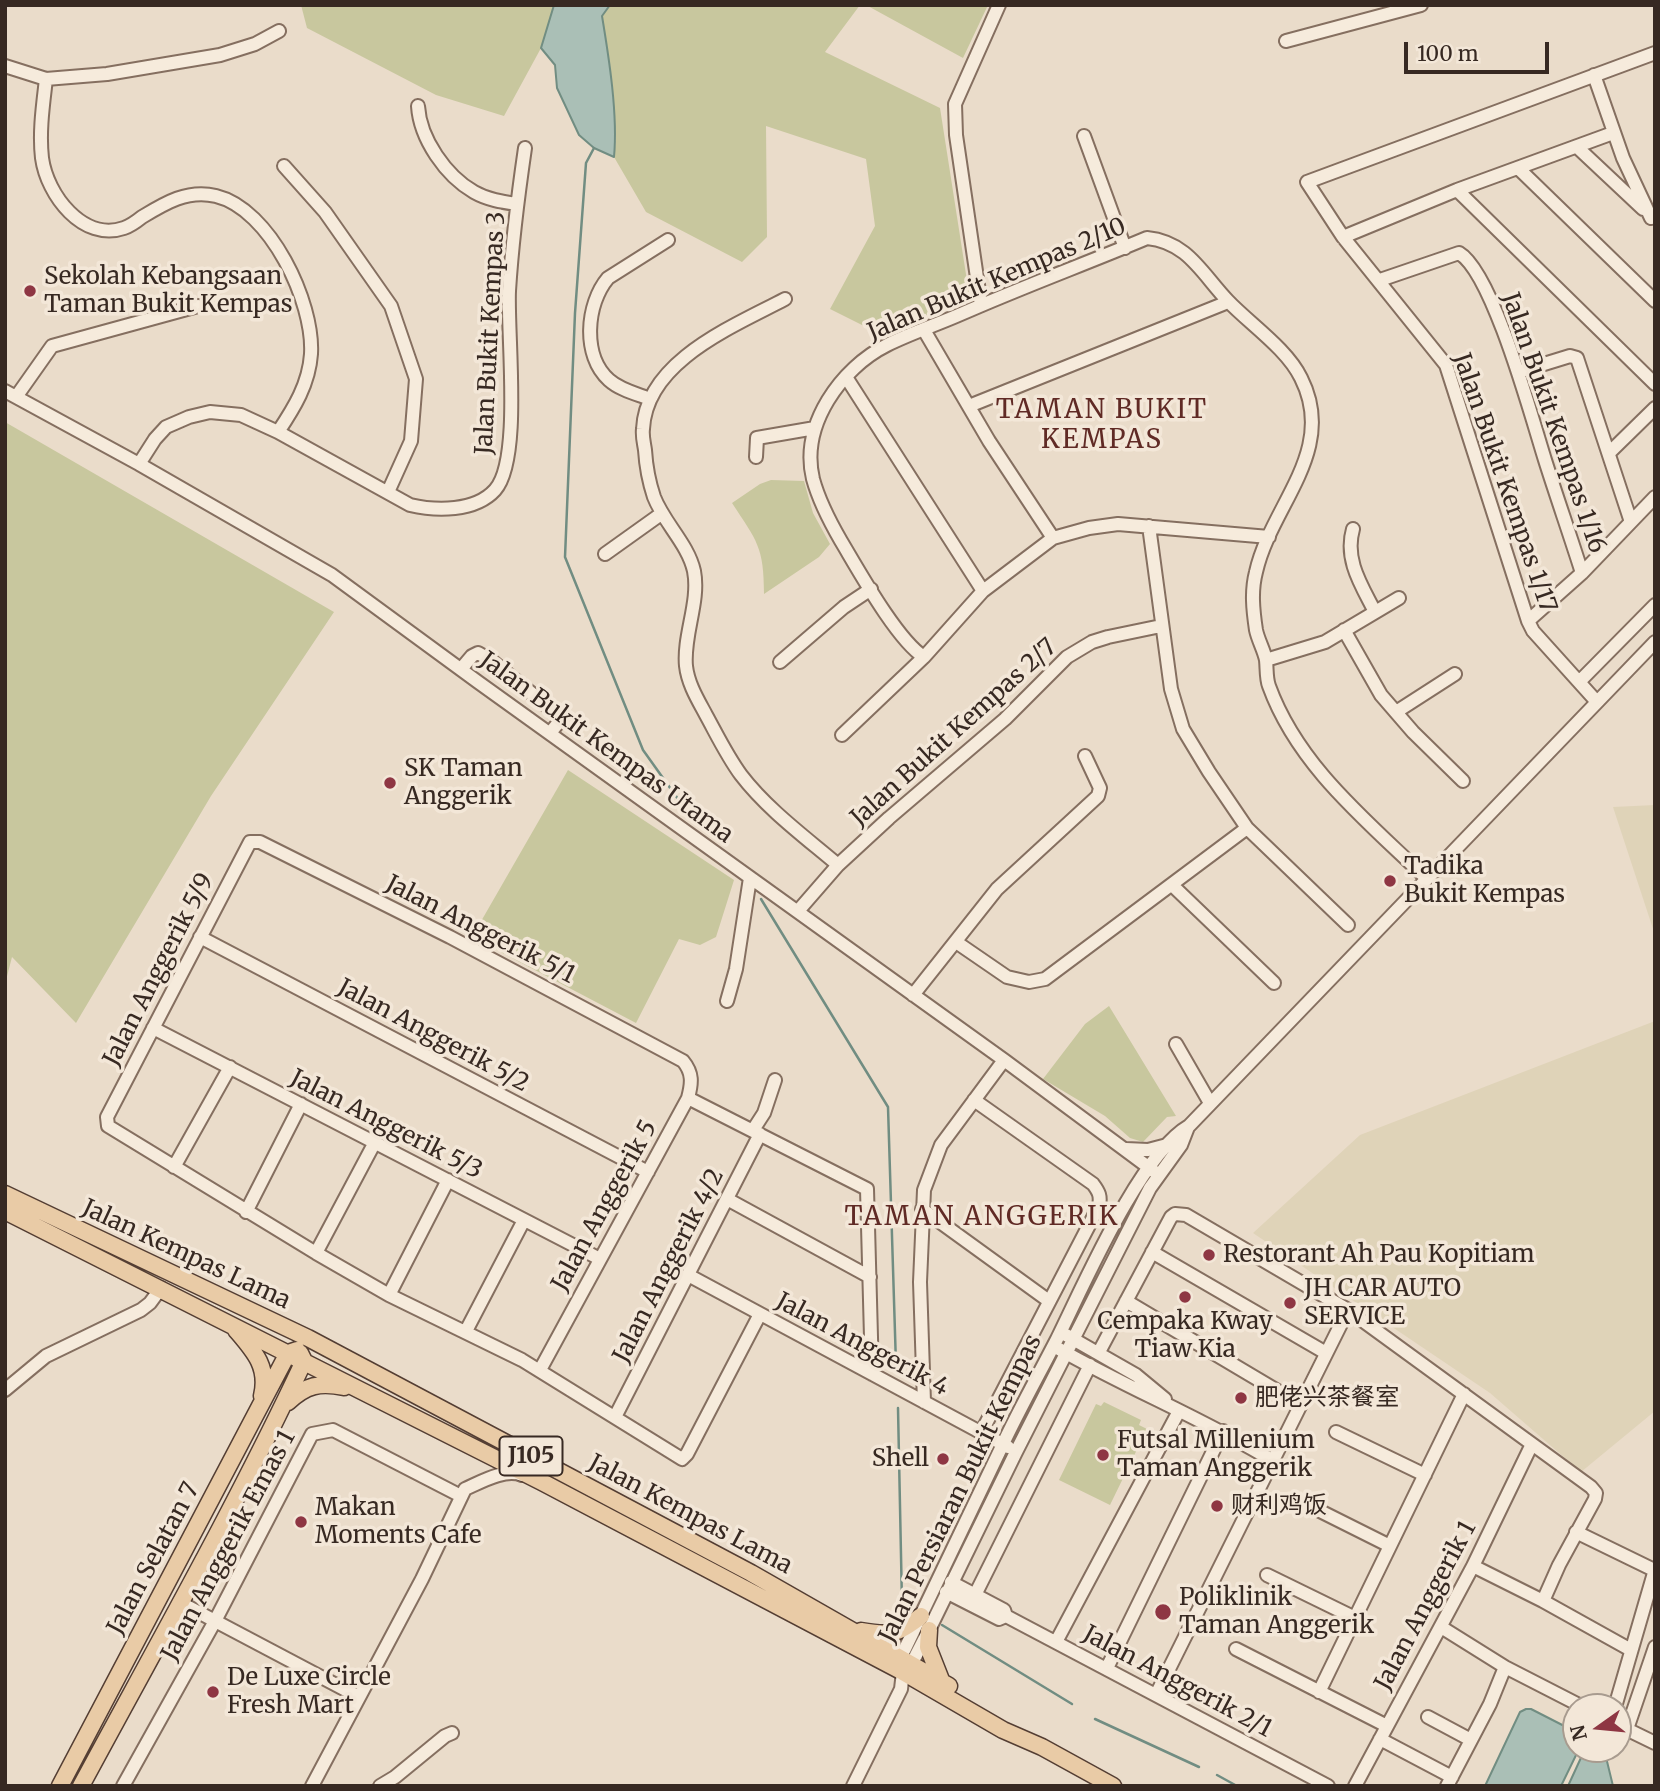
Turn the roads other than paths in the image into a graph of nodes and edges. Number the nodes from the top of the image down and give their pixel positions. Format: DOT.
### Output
graph roads {
  1 [pos="999,5"];
  2 [pos="1421,5"];
  3 [pos="279,31"];
  4 [pos="1286,41"];
  5 [pos="1655,54"];
  6 [pos="5,66"];
  7 [pos="1594,75"];
  8 [pos="46,79"];
  9 [pos="418,106"];
  10 [pos="1613,133"];
  11 [pos="1084,136"];
  12 [pos="1577,146"];
  13 [pos="524,148"];
  14 [pos="284,166"];
  15 [pos="1518,168"];
  16 [pos="1457,190"];
  17 [pos="517,204"];
  18 [pos="1653,219"];
  19 [pos="1343,236"];
  20 [pos="668,240"];
  21 [pos="1125,248"];
  22 [pos="1380,280"];
  23 [pos="785,299"];
  24 [pos="1655,301"];
  25 [pos="1228,302"];
  26 [pos="981,305"];
  27 [pos="198,306"];
  28 [pos="924,330"];
  29 [pos="1518,372"];
  30 [pos="846,376"];
  31 [pos="1655,384"];
  32 [pos="11,394"];
  33 [pos="650,399"];
  34 [pos="969,407"];
  35 [pos="1655,408"];
  36 [pos="815,428"];
  37 [pos="278,432"];
  38 [pos="1609,453"];
  39 [pos="757,457"];
  40 [pos="139,464"];
  41 [pos="388,492"];
  42 [pos="1655,497"];
  43 [pos="661,514"];
  44 [pos="1631,522"];
  45 [pos="1149,526"];
  46 [pos="1353,529"];
  47 [pos="1269,537"];
  48 [pos="1053,538"];
  49 [pos="605,554"];
  50 [pos="1582,573"];
  51 [pos="871,589"];
  52 [pos="983,591"];
  53 [pos="1399,598"];
  54 [pos="1655,605"];
  55 [pos="1375,612"];
  56 [pos="1528,621"];
  57 [pos="1161,626"];
  58 [pos="1345,630"];
  59 [pos="1655,642"];
  60 [pos="924,657"];
  61 [pos="1266,660"];
  62 [pos="780,662"];
  63 [pos="461,669"];
  64 [pos="1455,674"];
  65 [pos="1579,682"];
  66 [pos="1597,702"];
  67 [pos="1396,712"];
  68 [pos="550,733"];
  69 [pos="842,735"];
  70 [pos="1085,757"];
  71 [pos="1463,781"];
  72 [pos="1248,828"];
  73 [pos="255,841"];
  74 [pos="838,865"];
  75 [pos="750,878"];
  76 [pos="1426,878"];
  77 [pos="1172,885"];
  78 [pos="798,911"];
  79 [pos="1348,925"];
  80 [pos="200,937"];
  81 [pos="956,942"];
  82 [pos="1274,983"];
  83 [pos="913,995"];
  84 [pos="727,1001"];
  85 [pos="153,1028"];
  86 [pos="1176,1044"];
  87 [pos="1004,1060"];
  88 [pos="230,1068"];
  89 [pos="775,1080"];
  90 [pos="688,1098"];
  91 [pos="974,1100"];
  92 [pos="1210,1102"];
  93 [pos="301,1104"];
  94 [pos="1189,1126"];
  95 [pos="757,1132"];
  96 [pos="375,1142"];
  97 [pos="1167,1145"];
  98 [pos="1126,1149"];
  99 [pos="174,1167"];
  100 [pos="1148,1167"];
  101 [pos="648,1172"];
  102 [pos="1159,1175"];
  103 [pos="448,1180"];
  104 [pos="5,1194"];
  105 [pos="727,1199"];
  106 [pos="922,1209"];
  107 [pos="5,1211"];
  108 [pos="246,1212"];
  109 [pos="524,1220"];
  110 [pos="1152,1252"];
  111 [pos="316,1253"];
  112 [pos="600,1259"];
  113 [pos="688,1275"];
  114 [pos="870,1277"];
  115 [pos="161,1288"];
  116 [pos="390,1295"];
  117 [pos="1049,1301"];
  118 [pos="1126,1301"];
  119 [pos="243,1306"];
  120 [pos="1348,1310"];
  121 [pos="760,1314"];
  122 [pos="231,1325"];
  123 [pos="466,1331"];
  124 [pos="1061,1331"];
  125 [pos="1073,1338"];
  126 [pos="1054,1345"];
  127 [pos="1098,1352"];
  128 [pos="1066,1353"];
  129 [pos="1326,1353"];
  130 [pos="297,1354"];
  131 [pos="1090,1365"];
  132 [pos="365,1368"];
  133 [pos="540,1370"];
  134 [pos="872,1374"];
  135 [pos="5,1390"];
  136 [pos="367,1391"];
  137 [pos="1464,1394"];
  138 [pos="924,1402"];
  139 [pos="260,1405"];
  140 [pos="1301,1405"];
  141 [pos="281,1409"];
  142 [pos="1179,1411"];
  143 [pos="615,1417"];
  144 [pos="1223,1431"];
  145 [pos="1336,1432"];
  146 [pos="981,1433"];
  147 [pos="1002,1444"];
  148 [pos="1532,1444"];
  149 [pos="1016,1452"];
  150 [pos="1273,1461"];
  151 [pos="1425,1475"];
  152 [pos="542,1482"];
  153 [pos="461,1496"];
  154 [pos="1302,1502"];
  155 [pos="1576,1532"];
  156 [pos="1390,1546"];
  157 [pos="1473,1566"];
  158 [pos="1267,1575"];
  159 [pos="949,1587"];
  160 [pos="975,1595"];
  161 [pos="1543,1601"];
  162 [pos="181,1603"];
  163 [pos="1006,1616"];
  164 [pos="1355,1618"];
  165 [pos="215,1621"];
  166 [pos="925,1623"];
  167 [pos="1441,1628"];
  168 [pos="852,1630"];
  169 [pos="1056,1642"];
  170 [pos="1655,1648"];
  171 [pos="1236,1649"];
  172 [pos="1631,1650"];
  173 [pos="906,1664"];
  174 [pos="1505,1667"];
  175 [pos="1107,1668"];
  176 [pos="941,1680"];
  177 [pos="1319,1692"];
  178 [pos="1619,1693"];
  179 [pos="1156,1695"];
  180 [pos="1562,1696"];
  181 [pos="359,1697"];
  182 [pos="1632,1705"];
  183 [pos="1428,1717"];
  184 [pos="1387,1726"];
  185 [pos="1632,1732"];
  186 [pos="452,1734"];
  187 [pos="1380,1738"];
  188 [pos="1471,1740"];
  189 [pos="1655,1743"];
  190 [pos="1042,1747"];
  191 [pos="1449,1781"];
  192 [pos="60,1786"];
  193 [pos="81,1786"];
  194 [pos="123,1786"];
  195 [pos="312,1786"];
  196 [pos="380,1786"];
  197 [pos="853,1786"];
  198 [pos="1113,1786"];
  199 [pos="1328,1786"];
  200 [pos="1355,1786"];
  1 -- 26 [label="street"];
  2 -- 4 [label="street"];
  3 -- 8 [label="street"];
  5 -- 7 [label="street"];
  6 -- 8 [label="street"];
  7 -- 10 [label="street"];
  7 -- 19 [label="street, Jalan Bukit Kempas 1/17"];
  8 -- 37 [label="street"];
  9 -- 17 [label="street"];
  10 -- 12 [label="street"];
  10 -- 18 [label="street"];
  11 -- 21 [label="street"];
  12 -- 15 [label="street"];
  12 -- 18 [label="street"];
  13 -- 17 [label="street, Jalan Bukit Kempas 3"];
  14 -- 41 [label="street"];
  15 -- 16 [label="street"];
  15 -- 24 [label="street"];
  16 -- 19 [label="street"];
  16 -- 31 [label="street"];
  17 -- 41 [label="street, Jalan Bukit Kempas 3"];
  19 -- 22 [label="street, Jalan Bukit Kempas 1/17"];
  20 -- 33 [label="street"];
  21 -- 25 [label="street, Jalan Bukit Kempas 2/10"];
  21 -- 26 [label="street, Jalan Bukit Kempas 2/10"];
  22 -- 29 [label="street, Jalan Bukit Kempas 1/16"];
  22 -- 56 [label="street, Jalan Bukit Kempas 1/17"];
  23 -- 33 [label="street"];
  25 -- 34 [label="street"];
  25 -- 47 [label="street"];
  26 -- 28 [label="street, Jalan Bukit Kempas 2/10"];
  27 -- 32 [label="street"];
  28 -- 30 [label="street, Jalan Bukit Kempas 2/10"];
  28 -- 34 [label="street"];
  29 -- 38 [label="street"];
  29 -- 50 [label="street, Jalan Bukit Kempas 1/16"];
  30 -- 36 [label="street, Jalan Bukit Kempas 2/10"];
  30 -- 52 [label="street"];
  32 -- 40 [label="street, Jalan Bukit Kempas Utama"];
  33 -- 43 [label="street"];
  34 -- 48 [label="street"];
  35 -- 38 [label="street"];
  36 -- 39 [label="street"];
  36 -- 51 [label="street, Jalan Bukit Kempas 2/10"];
  37 -- 40 [label="street, Jalan Bukit Kempas 3"];
  37 -- 41 [label="street, Jalan Bukit Kempas 3"];
  38 -- 44 [label="street"];
  40 -- 63 [label="street, Jalan Bukit Kempas Utama"];
  42 -- 44 [label="street"];
  43 -- 49 [label="street"];
  43 -- 74 [label="street"];
  44 -- 50 [label="street"];
  45 -- 47 [label="street"];
  45 -- 48 [label="street"];
  45 -- 57 [label="street"];
  46 -- 55 [label="street"];
  47 -- 61 [label="street"];
  48 -- 52 [label="street"];
  50 -- 56 [label="street"];
  51 -- 60 [label="street, Jalan Bukit Kempas 2/10"];
  51 -- 62 [label="street"];
  52 -- 60 [label="street"];
  53 -- 55 [label="street"];
  54 -- 65 [label="street"];
  55 -- 58 [label="street"];
  56 -- 65 [label="street, Jalan Bukit Kempas 1/17"];
  57 -- 72 [label="street"];
  57 -- 74 [label="street, Jalan Bukit Kempas 2/7"];
  58 -- 61 [label="street"];
  58 -- 67 [label="street"];
  59 -- 66 [label="street, Jalan Persiaran Bukit Kempas"];
  60 -- 69 [label="street"];
  61 -- 76 [label="street"];
  63 -- 68 [label="street, Jalan Bukit Kempas Utama"];
  63 -- 68 [label="street"];
  64 -- 67 [label="street"];
  65 -- 66 [label="street, Jalan Bukit Kempas 1/17"];
  66 -- 76 [label="street, Jalan Persiaran Bukit Kempas"];
  67 -- 71 [label="street"];
  68 -- 75 [label="street, Jalan Bukit Kempas Utama"];
  70 -- 81 [label="street"];
  72 -- 77 [label="street"];
  72 -- 79 [label="street"];
  73 -- 80 [label="street, Jalan Anggerik 5/9"];
  73 -- 90 [label="street, Jalan Anggerik 5/1"];
  74 -- 78 [label="street, Jalan Bukit Kempas 2/7"];
  75 -- 78 [label="street, Jalan Bukit Kempas Utama"];
  75 -- 84 [label="street"];
  76 -- 92 [label="street, Jalan Persiaran Bukit Kempas"];
  77 -- 81 [label="street"];
  77 -- 82 [label="street"];
  78 -- 83 [label="street, Jalan Bukit Kempas Utama"];
  80 -- 85 [label="street, Jalan Anggerik 5/9"];
  80 -- 101 [label="street, Jalan Anggerik 5/2"];
  81 -- 83 [label="street"];
  83 -- 87 [label="street, Jalan Bukit Kempas Utama"];
  85 -- 88 [label="street, Jalan Anggerik 5/3"];
  85 -- 99 [label="street, Jalan Anggerik 5/9"];
  86 -- 92 [label="street"];
  87 -- 91 [label="street"];
  87 -- 98 [label="street, Jalan Bukit Kempas Utama"];
  88 -- 93 [label="street, Jalan Anggerik 5/3"];
  88 -- 99 [label="street"];
  89 -- 95 [label="street, Jalan Anggerik 4/2"];
  90 -- 95 [label="street"];
  90 -- 101 [label="street, Jalan Anggerik 5"];
  91 -- 106 [label="street"];
  91 -- 117 [label="street"];
  92 -- 94 [label="street, Jalan Persiaran Bukit Kempas"];
  93 -- 96 [label="street, Jalan Anggerik 5/3"];
  93 -- 108 [label="street"];
  94 -- 97 [label="street, Jalan Persiaran Bukit Kempas"];
  94 -- 102 [label="street, Jalan Persiaran Bukit Kempas"];
  95 -- 105 [label="street, Jalan Anggerik 4/2"];
  95 -- 114 [label="street"];
  96 -- 103 [label="street, Jalan Anggerik 5/3"];
  96 -- 111 [label="street"];
  97 -- 98 [label="street"];
  97 -- 100 [label="street, Jalan Persiaran Bukit Kempas"];
  98 -- 100 [label="street, Jalan Bukit Kempas Utama"];
  99 -- 108 [label="street"];
  100 -- 102 [label="street, Jalan Bukit Kempas Utama"];
  100 -- 124 [label="street, Jalan Persiaran Bukit Kempas"];
  101 -- 112 [label="street, Jalan Anggerik 5"];
  102 -- 125 [label="street, Jalan Persiaran Bukit Kempas"];
  103 -- 109 [label="street, Jalan Anggerik 5/3"];
  103 -- 116 [label="street"];
  104 -- 119 [label="main road, Jalan Kempas Lama / J105"];
  105 -- 113 [label="street, Jalan Anggerik 4/2"];
  105 -- 114 [label="street"];
  106 -- 117 [label="street"];
  106 -- 138 [label="street"];
  107 -- 115 [label="main road, Jalan Kempas Lama / J105"];
  108 -- 111 [label="street"];
  109 -- 112 [label="street, Jalan Anggerik 5/3"];
  109 -- 123 [label="street"];
  110 -- 118 [label="street"];
  110 -- 120 [label="street"];
  110 -- 129 [label="street"];
  111 -- 116 [label="street"];
  112 -- 133 [label="street, Jalan Anggerik 5"];
  113 -- 121 [label="street, Jalan Anggerik 4"];
  113 -- 143 [label="street, Jalan Anggerik 4/2"];
  114 -- 134 [label="street"];
  115 -- 122 [label="main road, Jalan Kempas Lama / J105"];
  115 -- 135 [label="street"];
  116 -- 123 [label="street"];
  117 -- 146 [label="street"];
  118 -- 127 [label="street"];
  118 -- 140 [label="street"];
  119 -- 130 [label="main road"];
  119 -- 132 [label="main road, Jalan Kempas Lama / J105"];
  120 -- 129 [label="street"];
  120 -- 137 [label="street"];
  121 -- 134 [label="street, Jalan Anggerik 4"];
  121 -- 143 [label="street"];
  122 -- 130 [label="main road, Jalan Kempas Lama / J105"];
  122 -- 139 [label="main road"];
  123 -- 133 [label="street"];
  124 -- 125 [label="street"];
  124 -- 126 [label="street, Jalan Persiaran Bukit Kempas"];
  125 -- 127 [label="street"];
  125 -- 128 [label="street, Jalan Persiaran Bukit Kempas"];
  126 -- 128 [label="street"];
  126 -- 147 [label="street, Jalan Persiaran Bukit Kempas"];
  127 -- 142 [label="street"];
  128 -- 131 [label="street"];
  128 -- 149 [label="street, Jalan Persiaran Bukit Kempas"];
  129 -- 140 [label="street"];
  130 -- 132 [label="main road"];
  130 -- 136 [label="main road, Jalan Kempas Lama / J105"];
  130 -- 139 [label="main road, Jalan Selatan 7"];
  130 -- 141 [label="main road, Jalan Selatan 7"];
  131 -- 142 [label="street"];
  131 -- 160 [label="street"];
  132 -- 168 [label="main road, Jalan Kempas Lama / J105"];
  133 -- 143 [label="street"];
  134 -- 138 [label="street, Jalan Anggerik 4"];
  136 -- 141 [label="main road"];
  136 -- 152 [label="main road, Jalan Kempas Lama / J105"];
  137 -- 148 [label="street"];
  137 -- 151 [label="street"];
  138 -- 146 [label="street, Jalan Anggerik 4"];
  139 -- 192 [label="main road, Jalan Selatan 7"];
  140 -- 150 [label="street"];
  141 -- 162 [label="main road, Jalan Selatan 7"];
  142 -- 144 [label="street"];
  142 -- 169 [label="street"];
  144 -- 150 [label="street"];
  144 -- 175 [label="street"];
  145 -- 151 [label="street"];
  146 -- 147 [label="street, Jalan Anggerik 4"];
  147 -- 149 [label="street, Jalan Anggerik 4"];
  147 -- 166 [label="street, Jalan Persiaran Bukit Kempas"];
  148 -- 155 [label="street"];
  148 -- 157 [label="street, Jalan Anggerik 1"];
  149 -- 159 [label="street, Jalan Persiaran Bukit Kempas"];
  150 -- 179 [label="street"];
  151 -- 156 [label="street"];
  152 -- 153 [label="street"];
  152 -- 173 [label="main road, Jalan Kempas Lama / J105"];
  153 -- 165 [label="street, Jalan Anggerik Emas 1"];
  153 -- 181 [label="street"];
  154 -- 156 [label="street"];
  155 -- 161 [label="street"];
  155 -- 172 [label="street"];
  156 -- 164 [label="street"];
  157 -- 161 [label="street"];
  157 -- 167 [label="street, Jalan Anggerik 1"];
  158 -- 164 [label="street"];
  159 -- 160 [label="street, Jalan Anggerik 2/1"];
  159 -- 163 [label="street, Jalan Anggerik 2/1"];
  159 -- 166 [label="street, Jalan Persiaran Bukit Kempas"];
  160 -- 163 [label="street, Jalan Anggerik 2/1"];
  161 -- 172 [label="street"];
  162 -- 165 [label="street"];
  162 -- 193 [label="main road, Jalan Selatan 7"];
  163 -- 169 [label="street, Jalan Anggerik 2/1"];
  164 -- 177 [label="street"];
  165 -- 181 [label="street"];
  165 -- 194 [label="street, Jalan Anggerik Emas 1"];
  166 -- 168 [label="main road"];
  166 -- 173 [label="street, Jalan Persiaran Bukit Kempas"];
  166 -- 176 [label="main road"];
  167 -- 174 [label="street"];
  167 -- 184 [label="street, Jalan Anggerik 1"];
  168 -- 173 [label="main road, Jalan Kempas Lama / J105"];
  169 -- 175 [label="street, Jalan Anggerik 2/1"];
  170 -- 182 [label="street"];
  171 -- 177 [label="street"];
  172 -- 178 [label="street"];
  173 -- 176 [label="main road, Jalan Kempas Lama / J105"];
  173 -- 190 [label="main road, Jalan Kempas Lama / J105"];
  173 -- 197 [label="street, Jalan Persiaran Bukit Kempas"];
  174 -- 180 [label="street"];
  174 -- 188 [label="street"];
  175 -- 179 [label="street, Jalan Anggerik 2/1"];
  176 -- 190 [label="main road, Jalan Kempas Lama / J105"];
  177 -- 184 [label="street"];
  179 -- 199 [label="street, Jalan Anggerik 2/1"];
  181 -- 195 [label="street"];
  183 -- 188 [label="street"];
  184 -- 187 [label="street, Jalan Anggerik 1"];
  185 -- 189 [label="street"];
  186 -- 196 [label="street"];
  187 -- 191 [label="street"];
  187 -- 200 [label="street, Jalan Anggerik 1"];
  188 -- 191 [label="street"];
  190 -- 198 [label="main road, Jalan Kempas Lama / J105"];
}
